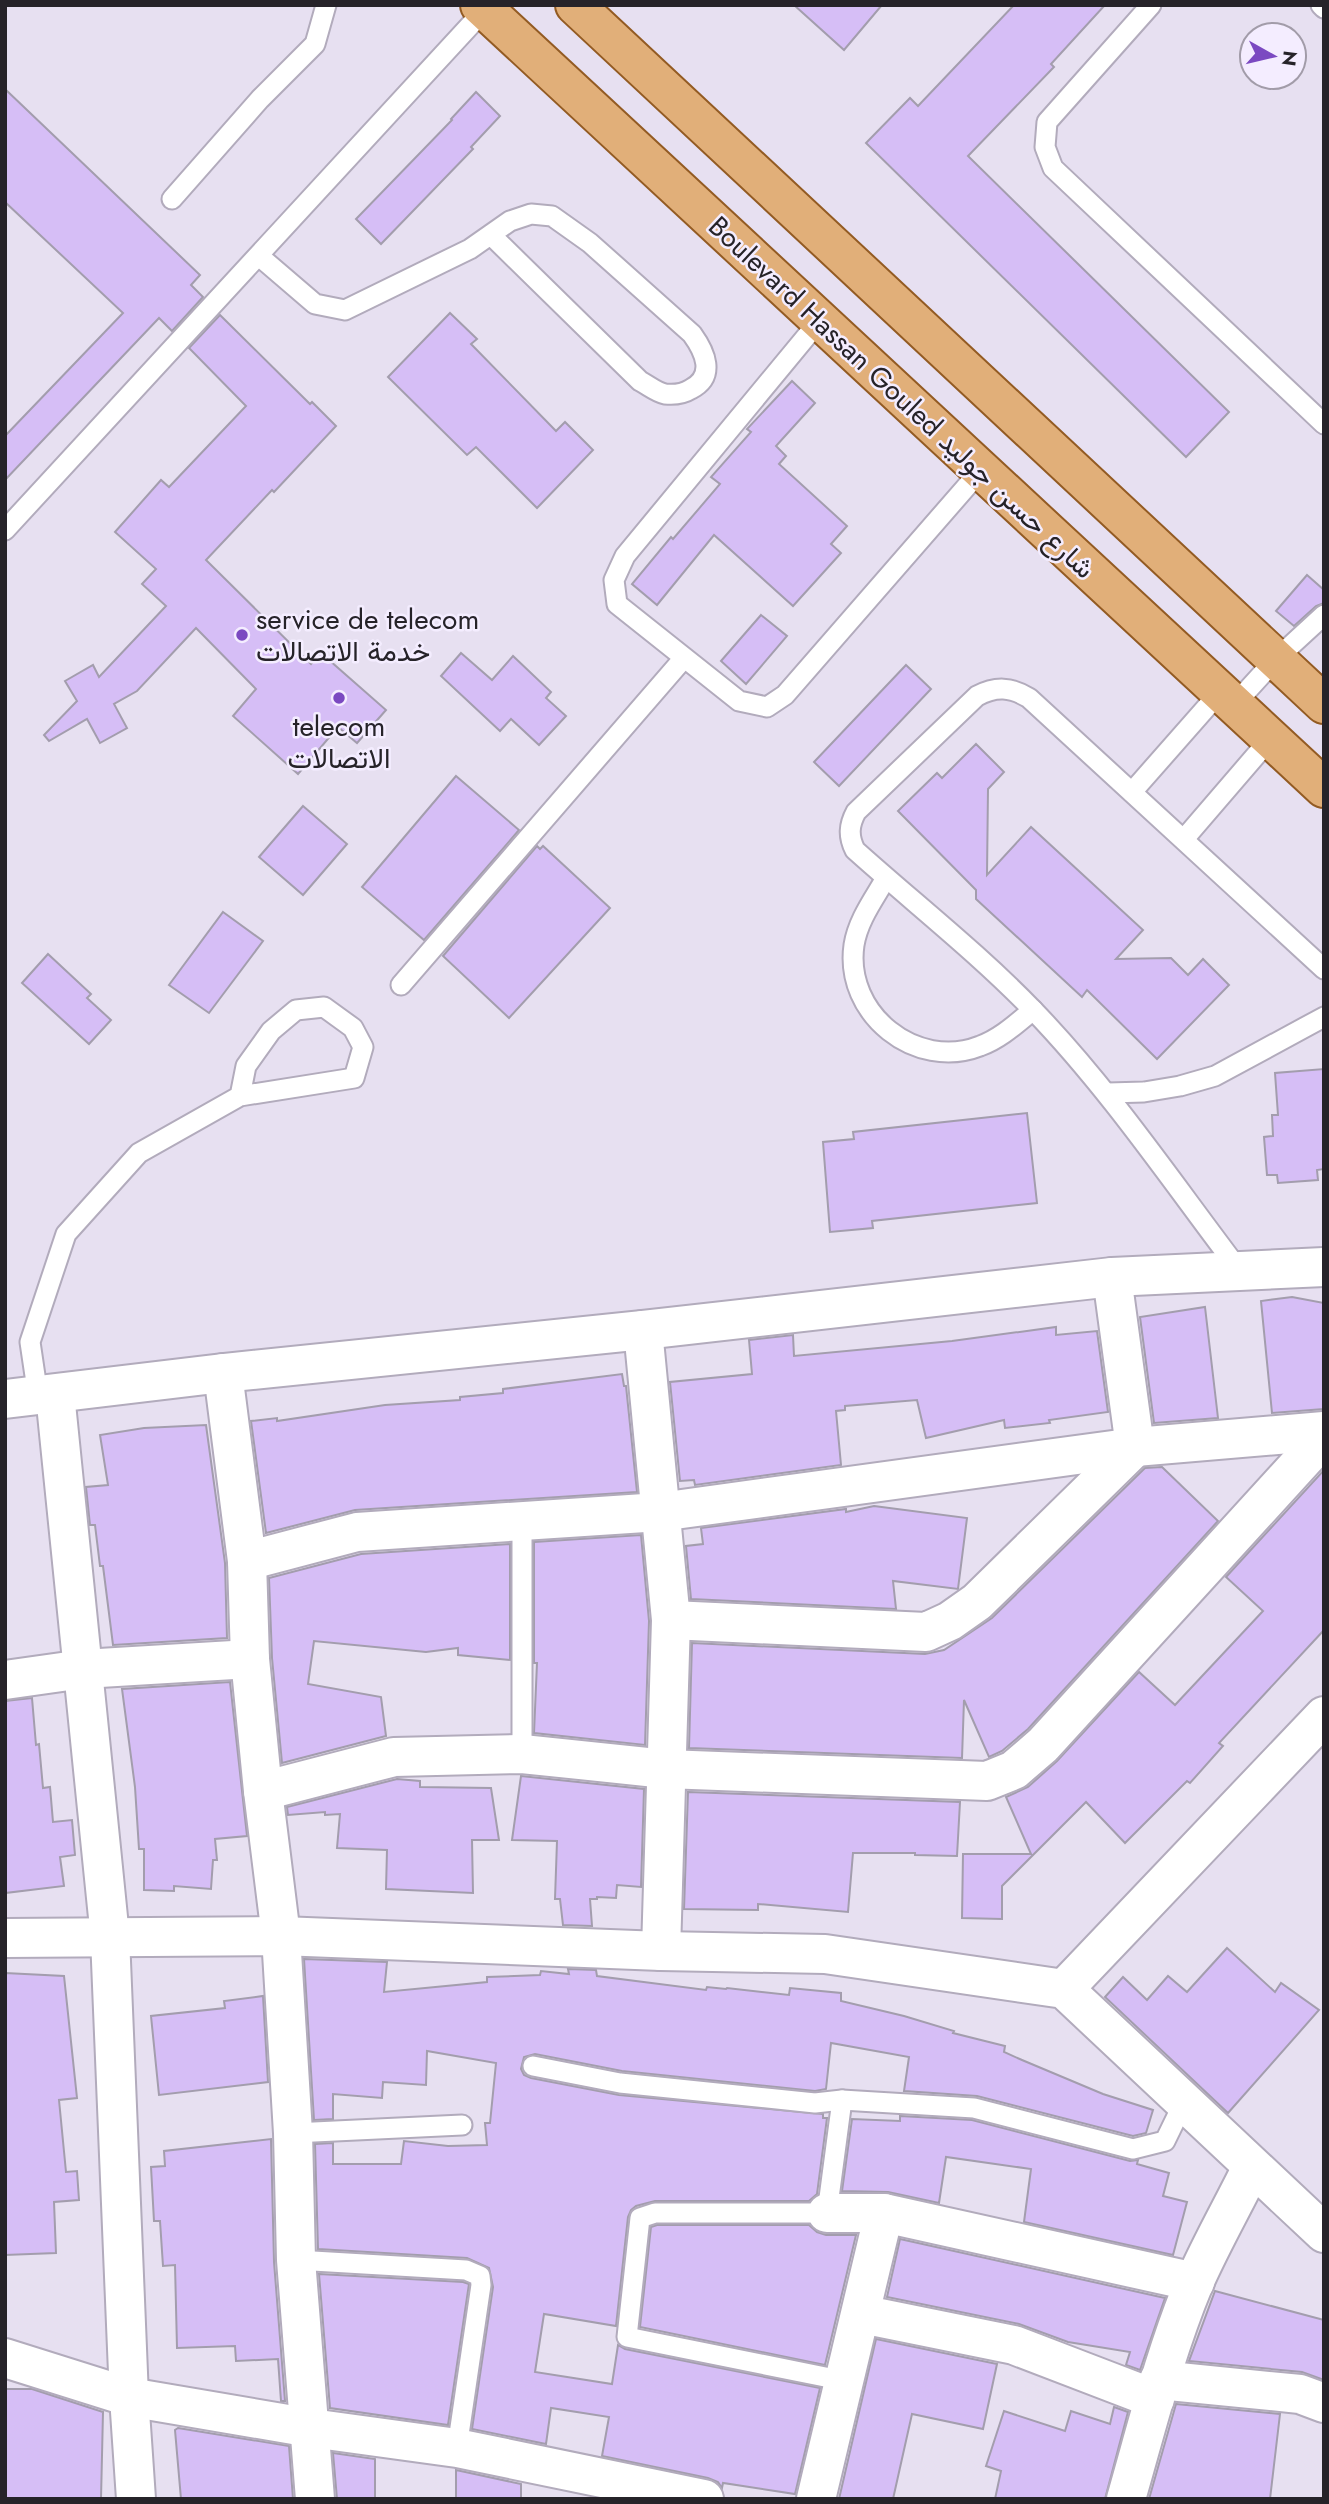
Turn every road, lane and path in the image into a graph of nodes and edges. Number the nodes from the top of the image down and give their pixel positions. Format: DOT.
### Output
graph roads {
  1 [pos="326,5"];
  2 [pos="575,5"];
  3 [pos="1151,5"];
  4 [pos="485,7"];
  5 [pos="172,199"];
  6 [pos="491,234"];
  7 [pos="259,256"];
  8 [pos="820,320"];
  9 [pos="1324,424"];
  10 [pos="981,470"];
  11 [pos="5,530"];
  12 [pos="1324,615"];
  13 [pos="684,657"];
  14 [pos="1275,660"];
  15 [pos="1227,698"];
  16 [pos="1324,704"];
  17 [pos="1270,739"];
  18 [pos="1324,788"];
  19 [pos="1132,792"];
  20 [pos="1184,839"];
  21 [pos="886,877"];
  22 [pos="1324,969"];
  23 [pos="401,985"];
  24 [pos="1034,1010"];
  25 [pos="1324,1017"];
  26 [pos="1108,1093"];
  27 [pos="240,1096"];
  28 [pos="1324,1267"];
  29 [pos="1239,1270"];
  30 [pos="1112,1277"];
  31 [pos="643,1330"];
  32 [pos="223,1373"];
  33 [pos="33,1396"];
  34 [pos="1324,1431"];
  35 [pos="1324,1437"];
  36 [pos="1135,1447"];
  37 [pos="660,1512"];
  38 [pos="522,1519"];
  39 [pos="247,1561"];
  40 [pos="671,1620"];
  41 [pos="250,1660"];
  42 [pos="83,1669"];
  43 [pos="5,1680"];
  44 [pos="1324,1716"];
  45 [pos="522,1754"];
  46 [pos="666,1769"];
  47 [pos="263,1791"];
  48 [pos="281,1936"];
  49 [pos="110,1937"];
  50 [pos="5,1938"];
  51 [pos="661,1951"];
  52 [pos="1064,1989"];
  53 [pos="533,2066"];
  54 [pos="842,2100"];
  55 [pos="1184,2102"];
  56 [pos="462,2125"];
  57 [pos="293,2133"];
  58 [pos="1252,2167"];
  59 [pos="827,2213"];
  60 [pos="884,2213"];
  61 [pos="1324,2233"];
  62 [pos="296,2260"];
  63 [pos="1195,2282"];
  64 [pos="861,2314"];
  65 [pos="5,2358"];
  66 [pos="845,2381"];
  67 [pos="1157,2389"];
  68 [pos="129,2397"];
  69 [pos="1324,2403"];
  70 [pos="311,2428"];
  71 [pos="457,2448"];
  72 [pos="601,2488"];
  73 [pos="136,2499"];
  74 [pos="315,2499"];
  75 [pos="704,2499"];
  76 [pos="816,2499"];
  77 [pos="1126,2499"];
  1 -- 5 [label="lane"];
  2 -- 14 [label="main road"];
  3 -- 9 [label="lane"];
  4 -- 7 [label="lane"];
  4 -- 8 [label="main road, Boulevard Hassan Gouled شارع حسن جوليد"];
  6 -- 6 [label="lane"];
  6 -- 7 [label="lane"];
  7 -- 11 [label="lane"];
  8 -- 10 [label="main road, Boulevard Hassan Gouled شارع حسن جوليد"];
  8 -- 13 [label="lane"];
  10 -- 13 [label="lane"];
  10 -- 15 [label="main road, Boulevard Hassan Gouled شارع حسن جوليد"];
  12 -- 14 [label="lane"];
  13 -- 23 [label="lane"];
  14 -- 15 [label="lane"];
  14 -- 16 [label="main road"];
  15 -- 17 [label="main road, Boulevard Hassan Gouled شارع حسن جوليد"];
  15 -- 19 [label="lane"];
  17 -- 18 [label="main road, Boulevard Hassan Gouled شارع حسن جوليد"];
  17 -- 20 [label="lane"];
  19 -- 20 [label="lane"];
  19 -- 21 [label="lane"];
  20 -- 22 [label="lane"];
  21 -- 24 [label="lane"];
  21 -- 24 [label="lane"];
  24 -- 26 [label="lane"];
  25 -- 26 [label="lane"];
  26 -- 29 [label="lane"];
  27 -- 27 [label="lane"];
  27 -- 33 [label="lane"];
  28 -- 29 [label="street"];
  29 -- 30 [label="street"];
  30 -- 31 [label="street"];
  30 -- 36 [label="street"];
  31 -- 32 [label="street"];
  31 -- 37 [label="street"];
  32 -- 33 [label="street"];
  32 -- 39 [label="street"];
  33 -- 42 [label="street"];
  34 -- 36 [label="street"];
  35 -- 46 [label="street"];
  36 -- 37 [label="street"];
  36 -- 40 [label="street"];
  37 -- 38 [label="street"];
  37 -- 40 [label="street"];
  38 -- 39 [label="street"];
  38 -- 45 [label="lane"];
  39 -- 41 [label="street"];
  40 -- 46 [label="street"];
  41 -- 42 [label="street"];
  41 -- 47 [label="street"];
  42 -- 43 [label="street"];
  42 -- 49 [label="street"];
  44 -- 52 [label="street"];
  45 -- 46 [label="street"];
  45 -- 47 [label="street"];
  46 -- 51 [label="street"];
  47 -- 48 [label="street"];
  48 -- 49 [label="street"];
  48 -- 51 [label="street"];
  48 -- 57 [label="street"];
  49 -- 50 [label="street"];
  49 -- 68 [label="street"];
  51 -- 52 [label="street"];
  52 -- 55 [label="street"];
  53 -- 54 [label="lane"];
  54 -- 55 [label="lane"];
  54 -- 59 [label="lane"];
  55 -- 58 [label="street"];
  56 -- 57 [label="lane"];
  57 -- 62 [label="street"];
  58 -- 61 [label="street"];
  58 -- 63 [label="street"];
  59 -- 60 [label="street"];
  59 -- 66 [label="lane"];
  60 -- 63 [label="street"];
  60 -- 64 [label="street"];
  62 -- 70 [label="street"];
  62 -- 71 [label="lane"];
  63 -- 67 [label="street"];
  64 -- 66 [label="street"];
  64 -- 67 [label="street"];
  65 -- 68 [label="street"];
  66 -- 76 [label="street"];
  67 -- 69 [label="street"];
  67 -- 77 [label="street"];
  68 -- 70 [label="street"];
  68 -- 73 [label="street"];
  70 -- 71 [label="street"];
  70 -- 74 [label="street"];
  71 -- 72 [label="street"];
  72 -- 75 [label="street"];
}
